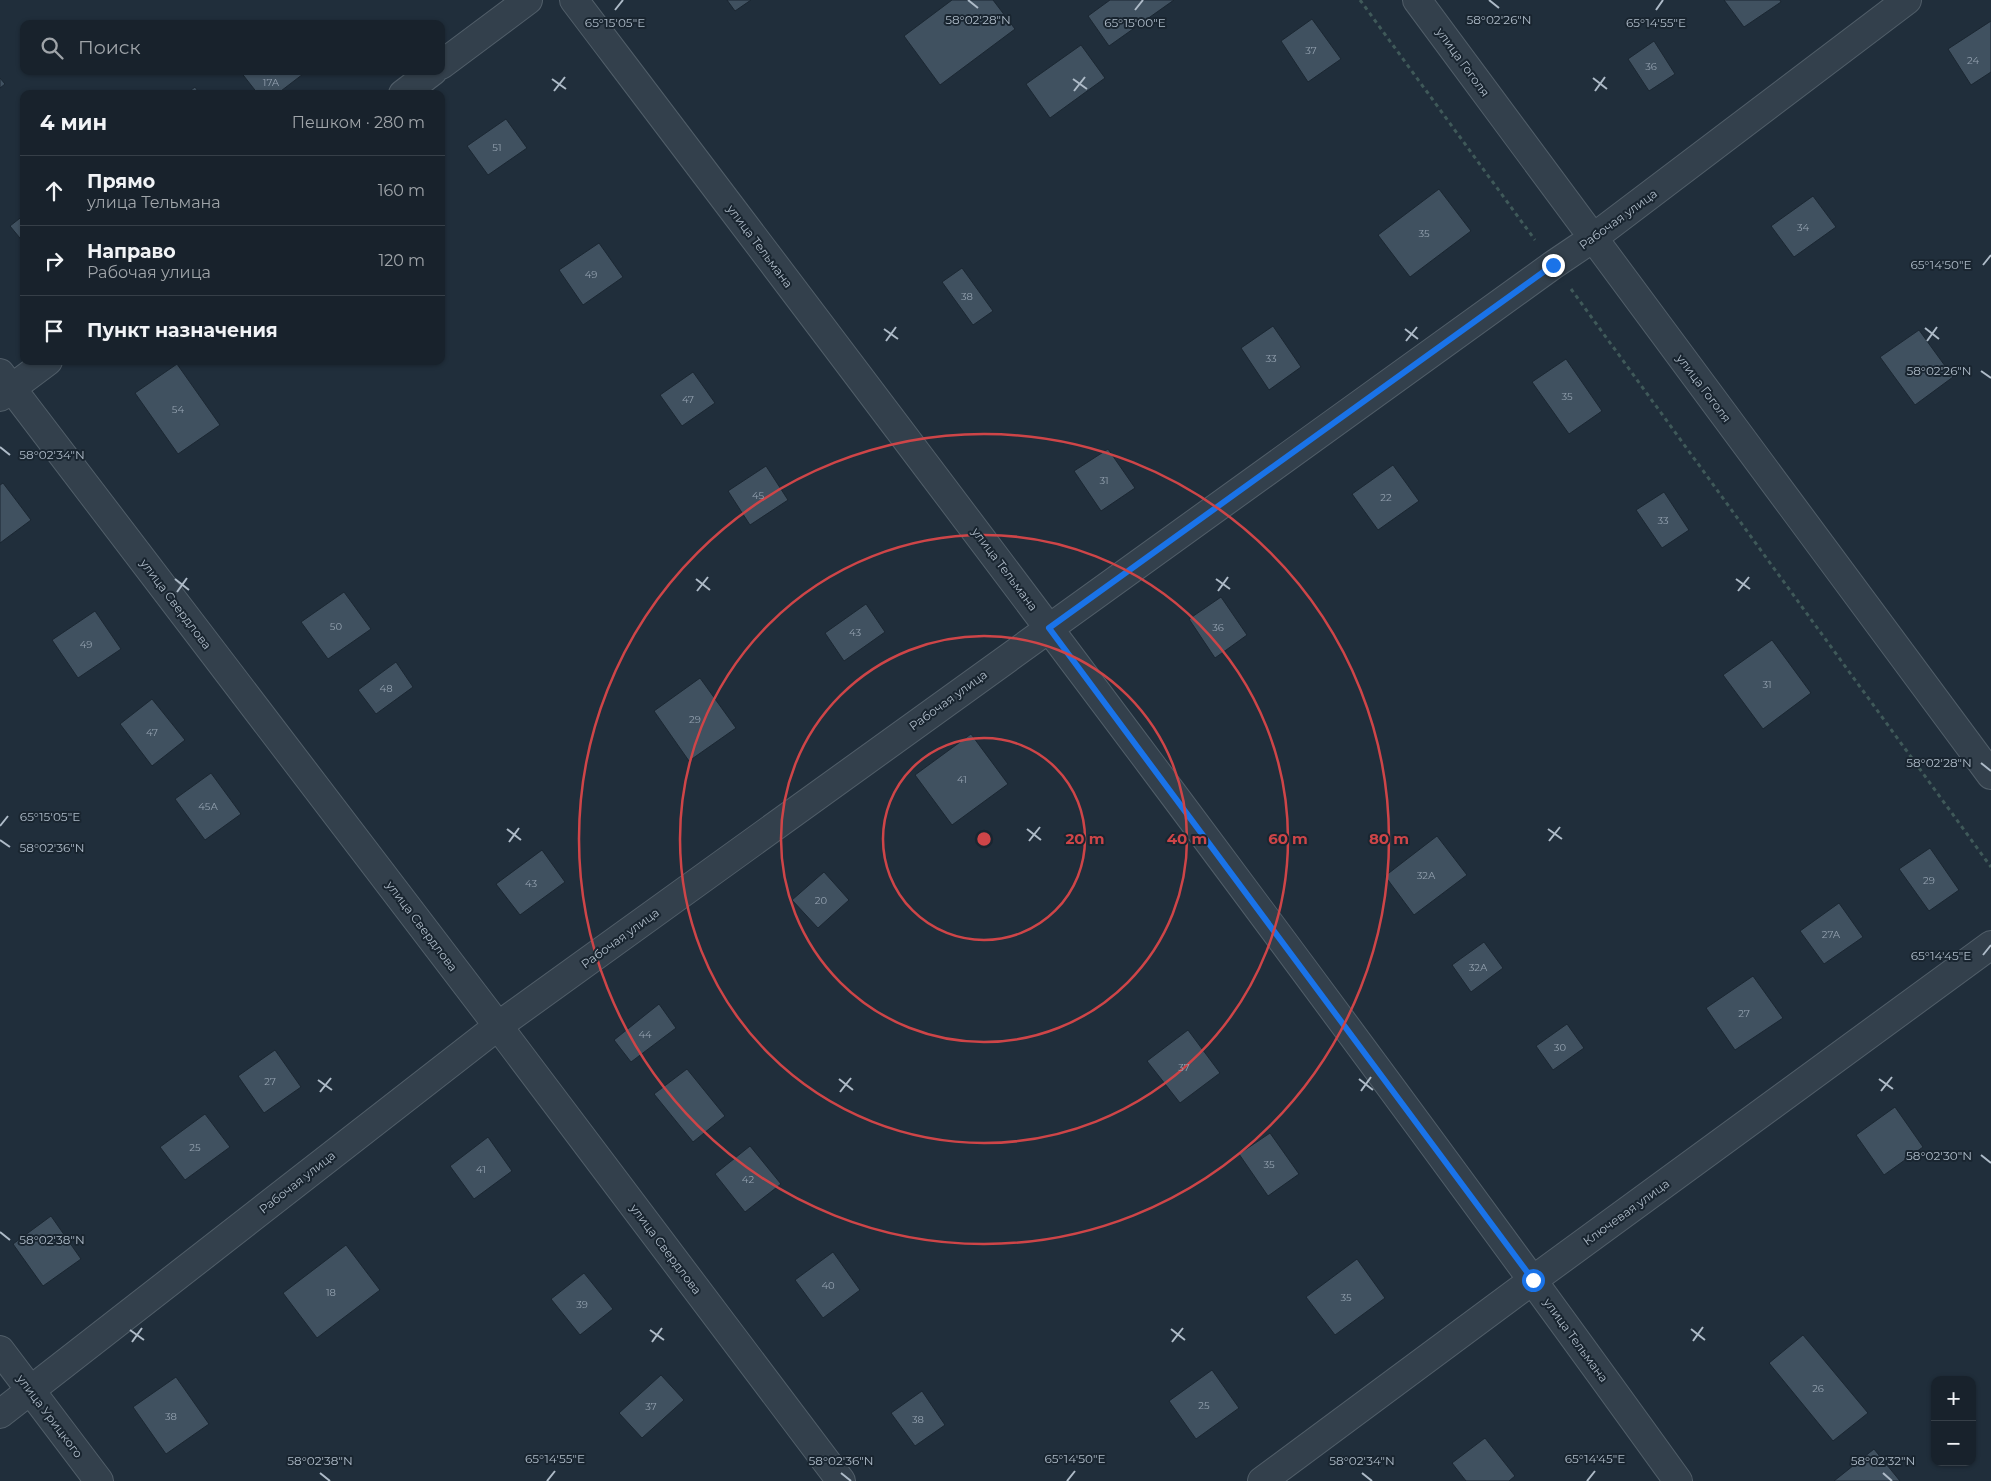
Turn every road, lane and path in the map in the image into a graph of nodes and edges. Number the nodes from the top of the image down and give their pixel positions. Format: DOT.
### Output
graph roads {
  1 [pos="528,0"];
  2 [pos="574,0"];
  3 [pos="1360,0"];
  4 [pos="1417,0"];
  5 [pos="1907,0"];
  6 [pos="445,62"];
  7 [pos="428,75"];
  8 [pos="408,90"];
  9 [pos="1593,238"];
  10 [pos="1553,265"];
  11 [pos="41,365"];
  12 [pos="4,386"];
  13 [pos="1049,628"];
  14 [pos="1991,775"];
  15 [pos="1991,868"];
  16 [pos="1991,945"];
  17 [pos="498,1026"];
  18 [pos="1533,1280"];
  19 [pos="0,1350"];
  20 [pos="30,1391"];
  21 [pos="0,1414"];
  22 [pos="99,1481"];
  23 [pos="841,1481"];
  24 [pos="1262,1481"];
  25 [pos="1678,1481"];
  1 -- 6 [label="street"];
  2 -- 13 [label="street, улица Тельмана"];
  3 -- 10 [label="path"];
  4 -- 9 [label="street, улица Гоголя"];
  5 -- 9 [label="street, Рабочая улица"];
  7 -- 8 [label="street"];
  9 -- 10 [label="street, Рабочая улица"];
  9 -- 14 [label="street, улица Гоголя"];
  10 -- 13 [label="street, Рабочая улица"];
  10 -- 15 [label="path"];
  11 -- 12 [label="street"];
  12 -- 17 [label="street, улица Свердлова"];
  13 -- 17 [label="street, Рабочая улица"];
  13 -- 18 [label="street, улица Тельмана"];
  16 -- 18 [label="street, Ключевая улица"];
  17 -- 20 [label="street, Рабочая улица"];
  17 -- 23 [label="street, улица Свердлова"];
  18 -- 24 [label="street, Ключевая улица"];
  18 -- 25 [label="street, улица Тельмана"];
  19 -- 20 [label="street, улица Урицкого"];
  20 -- 21 [label="street, Рабочая улица"];
  20 -- 22 [label="street, улица Урицкого"];
}
